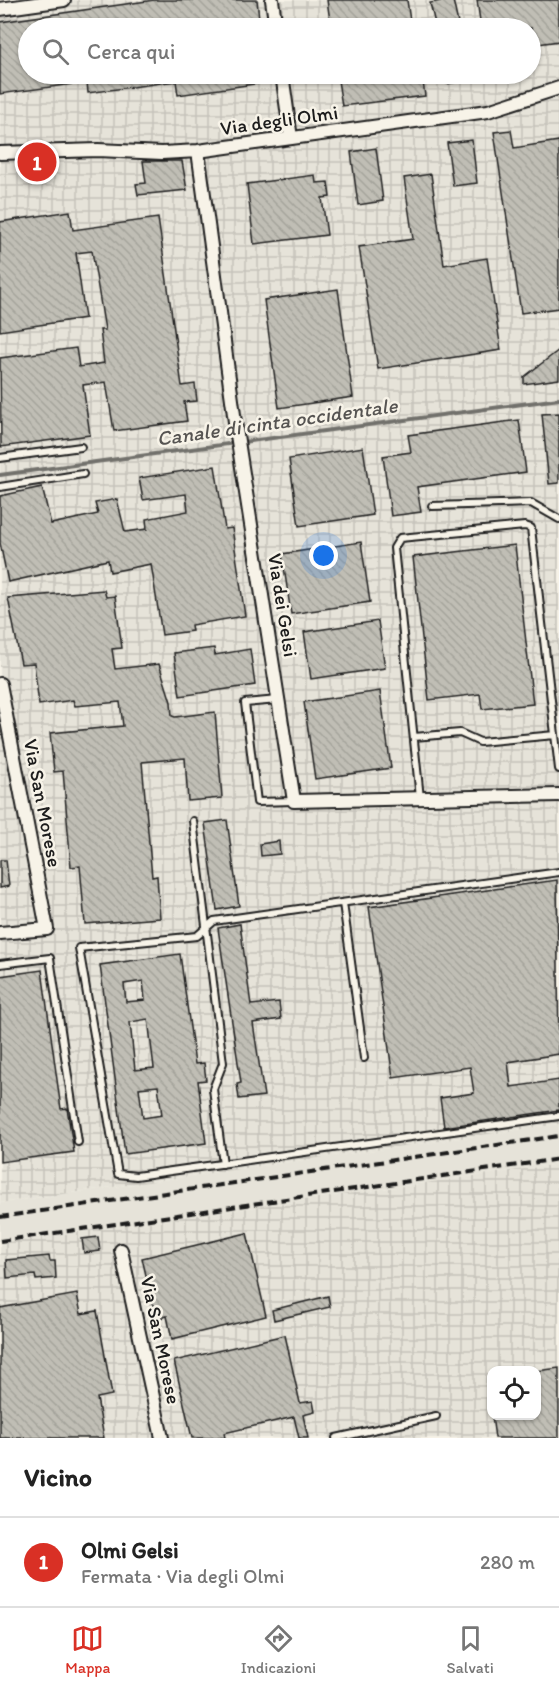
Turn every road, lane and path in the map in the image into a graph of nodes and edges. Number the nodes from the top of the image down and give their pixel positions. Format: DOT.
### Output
graph roads {
  1 [pos="64,0"];
  2 [pos="272,0"];
  3 [pos="0,9"];
  4 [pos="275,18"];
  5 [pos="283,84"];
  6 [pos="559,88"];
  7 [pos="291,138"];
  8 [pos="198,151"];
  9 [pos="0,153"];
  10 [pos="81,447"];
  11 [pos="0,458"];
  12 [pos="83,474"];
  13 [pos="0,487"];
  14 [pos="432,506"];
  15 [pos="559,519"];
  16 [pos="0,684"];
  17 [pos="278,700"];
  18 [pos="555,735"];
  19 [pos="414,737"];
  20 [pos="559,769"];
  21 [pos="559,795"];
  22 [pos="420,798"];
  23 [pos="294,801"];
  24 [pos="193,821"];
  25 [pos="559,872"];
  26 [pos="342,903"];
  27 [pos="206,929"];
  28 [pos="0,933"];
  29 [pos="0,964"];
  30 [pos="364,1058"];
  31 [pos="559,1116"];
  32 [pos="78,1142"];
  33 [pos="223,1164"];
  34 [pos="122,1250"];
  35 [pos="436,1416"];
  36 [pos="162,1438"];
  37 [pos="336,1438"];
  1 -- 3 [label="street"];
  2 -- 4 [label="street"];
  5 -- 7 [label="street"];
  6 -- 7 [label="street, Via degli Olmi"];
  7 -- 8 [label="street, Via degli Olmi"];
  8 -- 9 [label="street, Via degli Olmi"];
  8 -- 17 [label="street, Via dei Gelsi"];
  10 -- 11 [label="lane"];
  12 -- 13 [label="lane"];
  14 -- 15 [label="lane"];
  16 -- 28 [label="street, Via San Morese"];
  17 -- 23 [label="street, Via dei Gelsi"];
  17 -- 23 [label="lane"];
  18 -- 19 [label="lane"];
  18 -- 19 [label="lane"];
  18 -- 20 [label="lane"];
  19 -- 22 [label="lane"];
  21 -- 22 [label="street"];
  22 -- 23 [label="street"];
  24 -- 27 [label="lane"];
  25 -- 26 [label="lane"];
  26 -- 27 [label="lane"];
  26 -- 30 [label="lane"];
  27 -- 33 [label="lane"];
  27 -- 33 [label="lane"];
  29 -- 32 [label="lane"];
  31 -- 33 [label="lane"];
  34 -- 36 [label="street, Via San Morese"];
  35 -- 37 [label="lane"];
}
